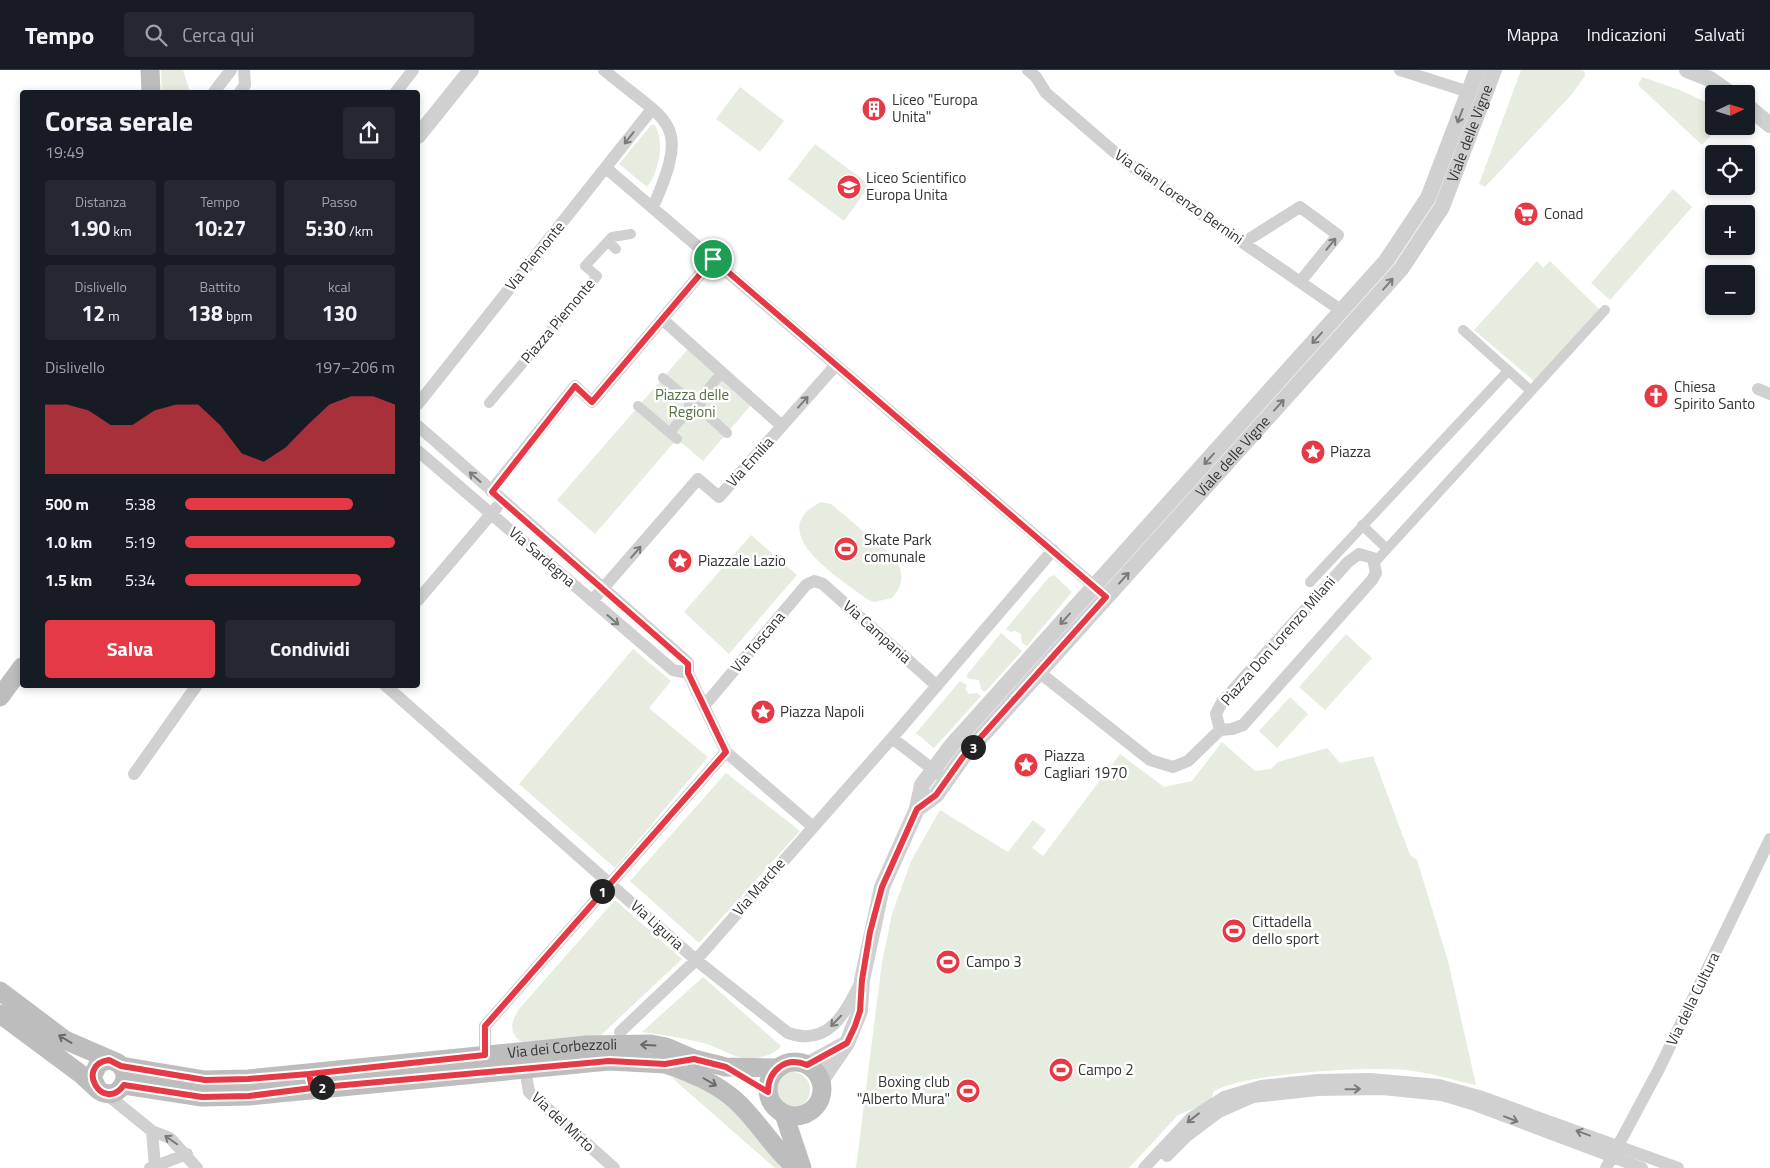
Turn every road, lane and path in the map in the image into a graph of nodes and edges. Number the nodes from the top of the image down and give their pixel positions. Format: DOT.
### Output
graph roads {
  1 [pos="150,70"];
  2 [pos="231,70"];
  3 [pos="244,70"];
  4 [pos="413,70"];
  5 [pos="471,70"];
  6 [pos="1400,70"];
  7 [pos="1477,70"];
  8 [pos="1494,70"];
  9 [pos="1687,70"];
  10 [pos="1031,71"];
  11 [pos="610,72"];
  12 [pos="1713,74"];
  13 [pos="1723,85"];
  14 [pos="151,90"];
  15 [pos="216,90"];
  16 [pos="241,90"];
  17 [pos="398,90"];
  18 [pos="1469,92"];
  19 [pos="652,109"];
  20 [pos="1755,112"];
  21 [pos="430,122"];
  22 [pos="1770,125"];
  23 [pos="420,134"];
  24 [pos="420,140"];
  25 [pos="606,168"];
  26 [pos="653,207"];
  27 [pos="631,234"];
  28 [pos="1243,243"];
  29 [pos="713,259"];
  30 [pos="1300,282"];
  31 [pos="1605,310"];
  32 [pos="1342,311"];
  33 [pos="662,319"];
  34 [pos="1463,330"];
  35 [pos="836,365"];
  36 [pos="1508,371"];
  37 [pos="722,372"];
  38 [pos="663,378"];
  39 [pos="1758,389"];
  40 [pos="1531,391"];
  41 [pos="1770,394"];
  42 [pos="420,401"];
  43 [pos="489,403"];
  44 [pos="700,404"];
  45 [pos="689,405"];
  46 [pos="638,406"];
  47 [pos="782,426"];
  48 [pos="420,428"];
  49 [pos="727,433"];
  50 [pos="420,458"];
  51 [pos="492,492"];
  52 [pos="502,501"];
  53 [pos="492,513"];
  54 [pos="1362,525"];
  55 [pos="1387,549"];
  56 [pos="1053,550"];
  57 [pos="1375,562"];
  58 [pos="814,581"];
  59 [pos="1310,582"];
  60 [pos="604,589"];
  61 [pos="1100,592"];
  62 [pos="420,598"];
  63 [pos="592,601"];
  64 [pos="20,670"];
  65 [pos="688,673"];
  66 [pos="1040,673"];
  67 [pos="937,686"];
  68 [pos="195,688"];
  69 [pos="388,688"];
  70 [pos="0,697"];
  71 [pos="704,706"];
  72 [pos="1220,730"];
  73 [pos="892,738"];
  74 [pos="726,752"];
  75 [pos="933,770"];
  76 [pos="134,774"];
  77 [pos="947,780"];
  78 [pos="917,809"];
  79 [pos="812,826"];
  80 [pos="1770,838"];
  81 [pos="610,882"];
  82 [pos="696,960"];
  83 [pos="862,980"];
  84 [pos="0,991"];
  85 [pos="0,1014"];
  86 [pos="620,1032"];
  87 [pos="847,1043"];
  88 [pos="485,1055"];
  89 [pos="694,1059"];
  90 [pos="115,1063"];
  91 [pos="665,1064"];
  92 [pos="807,1065"];
  93 [pos="726,1067"];
  94 [pos="525,1068"];
  95 [pos="776,1068"];
  96 [pos="310,1081"];
  97 [pos="821,1081"];
  98 [pos="1375,1084"];
  99 [pos="111,1089"];
  100 [pos="768,1092"];
  101 [pos="794,1114"];
  102 [pos="152,1132"];
  103 [pos="1171,1146"];
  104 [pos="1617,1146"];
  105 [pos="187,1154"];
  106 [pos="1608,1163"];
  107 [pos="152,1167"];
  108 [pos="197,1168"];
  109 [pos="614,1168"];
  110 [pos="796,1168"];
  111 [pos="802,1168"];
  112 [pos="1144,1168"];
  113 [pos="1154,1168"];
  114 [pos="1642,1168"];
  115 [pos="1678,1168"];
  1 -- 14 [label="main road"];
  2 -- 15 [label="street"];
  3 -- 16 [label="street"];
  4 -- 17 [label="street"];
  5 -- 21 [label="street"];
  6 -- 18 [label="street"];
  7 -- 18 [label="street, Viale delle Vigne"];
  61 -- 8 [label="street, Viale delle Vigne, one-way"];
  9 -- 12 [label="street"];
  10 -- 28 [label="street, Via Gian Lorenzo Bernini"];
  11 -- 19 [label="street"];
  12 -- 13 [label="street"];
  18 -- 32 [label="street, Viale delle Vigne, one-way"];
  19 -- 25 [label="street, Via Piemonte, one-way"];
  19 -- 26 [label="street"];
  20 -- 22 [label="street"];
  21 -- 23 [label="street"];
  21 -- 24 [label="street"];
  25 -- 26 [label="street"];
  25 -- 42 [label="street, Via Piemonte"];
  26 -- 29 [label="street"];
  27 -- 43 [label="street, Piazza Piemonte"];
  28 -- 30 [label="street, Via Gian Lorenzo Bernini"];
  30 -- 28 [label="street, one-way"];
  29 -- 33 [label="street"];
  29 -- 35 [label="street"];
  30 -- 32 [label="street, Via Gian Lorenzo Bernini"];
  31 -- 40 [label="street, Piazza Don Lorenzo Milani"];
  32 -- 61 [label="street, Viale delle Vigne, one-way"];
  33 -- 37 [label="street"];
  33 -- 51 [label="street"];
  34 -- 36 [label="street"];
  47 -- 35 [label="street, Via Emilia, one-way"];
  35 -- 56 [label="street"];
  36 -- 40 [label="street"];
  36 -- 54 [label="street, Piazza Don Lorenzo Milani"];
  37 -- 44 [label="street"];
  37 -- 47 [label="street"];
  38 -- 45 [label="street"];
  39 -- 41 [label="street"];
  40 -- 55 [label="street, Piazza Don Lorenzo Milani"];
  44 -- 45 [label="street"];
  44 -- 49 [label="street"];
  45 -- 46 [label="street"];
  60 -- 47 [label="street, Via Emilia, one-way"];
  51 -- 48 [label="street, Via Sardegna, one-way"];
  50 -- 53 [label="street, Via Sardegna"];
  51 -- 52 [label="street, Via Sardegna"];
  52 -- 53 [label="street"];
  52 -- 60 [label="street, Via Sardegna"];
  53 -- 62 [label="street"];
  53 -- 63 [label="street, Via Sardegna"];
  54 -- 55 [label="street"];
  54 -- 59 [label="street, Piazza Don Lorenzo Milani"];
  55 -- 57 [label="street, Piazza Don Lorenzo Milani"];
  56 -- 61 [label="street"];
  56 -- 67 [label="street, Via Marche"];
  57 -- 72 [label="street, Piazza Don Lorenzo Milani"];
  57 -- 72 [label="street, Piazza Don Lorenzo Milani"];
  58 -- 67 [label="street, Via Campania"];
  58 -- 71 [label="street, Via Toscana"];
  60 -- 63 [label="street"];
  60 -- 65 [label="street, Via Sardegna"];
  61 -- 66 [label="street, Viale delle Vigne"];
  61 -- 75 [label="street, Viale delle Vigne, one-way"];
  63 -- 65 [label="street, Via Sardegna, one-way"];
  64 -- 70 [label="main road"];
  65 -- 71 [label="street"];
  66 -- 72 [label="street"];
  66 -- 77 [label="street, Viale delle Vigne"];
  67 -- 73 [label="street, Via Marche"];
  68 -- 76 [label="street"];
  69 -- 81 [label="street, Via Liguria"];
  71 -- 74 [label="street"];
  73 -- 75 [label="street"];
  73 -- 79 [label="street, Via Marche"];
  74 -- 79 [label="street"];
  74 -- 81 [label="street"];
  75 -- 77 [label="street"];
  75 -- 78 [label="street, Viale delle Vigne"];
  77 -- 78 [label="street, Viale delle Vigne"];
  78 -- 83 [label="street, Viale delle Vigne"];
  79 -- 82 [label="street, Via Marche"];
  80 -- 104 [label="street, Via della Cultura"];
  81 -- 82 [label="street, Via Liguria"];
  81 -- 88 [label="street"];
  83 -- 82 [label="street, Via Liguria, one-way"];
  82 -- 86 [label="street, Via Marche"];
  83 -- 87 [label="street, Viale delle Vigne"];
  90 -- 84 [label="main road, one-way"];
  85 -- 99 [label="main road"];
  87 -- 92 [label="street"];
  87 -- 97 [label="street, Viale delle Vigne"];
  89 -- 88 [label="main road, Via dei Corbezzoli, one-way"];
  88 -- 96 [label="main road, Via dei Corbezzoli"];
  89 -- 91 [label="main road, Via dei Corbezzoli"];
  89 -- 93 [label="main road, Via dei Corbezzoli"];
  90 -- 96 [label="main road"];
  90 -- 99 [label="main road"];
  90 -- 99 [label="main road"];
  91 -- 94 [label="main road, Via dei Corbezzoli"];
  91 -- 110 [label="main road, one-way"];
  92 -- 95 [label="main road"];
  92 -- 97 [label="main road"];
  93 -- 95 [label="main road, Via dei Corbezzoli"];
  93 -- 100 [label="main road, Via dei Corbezzoli"];
  94 -- 96 [label="main road, Via dei Corbezzoli"];
  94 -- 109 [label="street, Via del Mirto"];
  95 -- 100 [label="main road"];
  96 -- 99 [label="main road"];
  97 -- 101 [label="main road"];
  98 -- 103 [label="street"];
  104 -- 98 [label="street, one-way"];
  98 -- 106 [label="street, one-way"];
  99 -- 102 [label="street"];
  100 -- 101 [label="main road"];
  101 -- 111 [label="main road"];
  105 -- 102 [label="street, one-way"];
  102 -- 107 [label="street"];
  103 -- 112 [label="street"];
  103 -- 113 [label="street"];
  104 -- 106 [label="street, Via della Cultura"];
  104 -- 115 [label="street"];
  105 -- 107 [label="street"];
  105 -- 108 [label="street"];
  106 -- 114 [label="street"];
}
